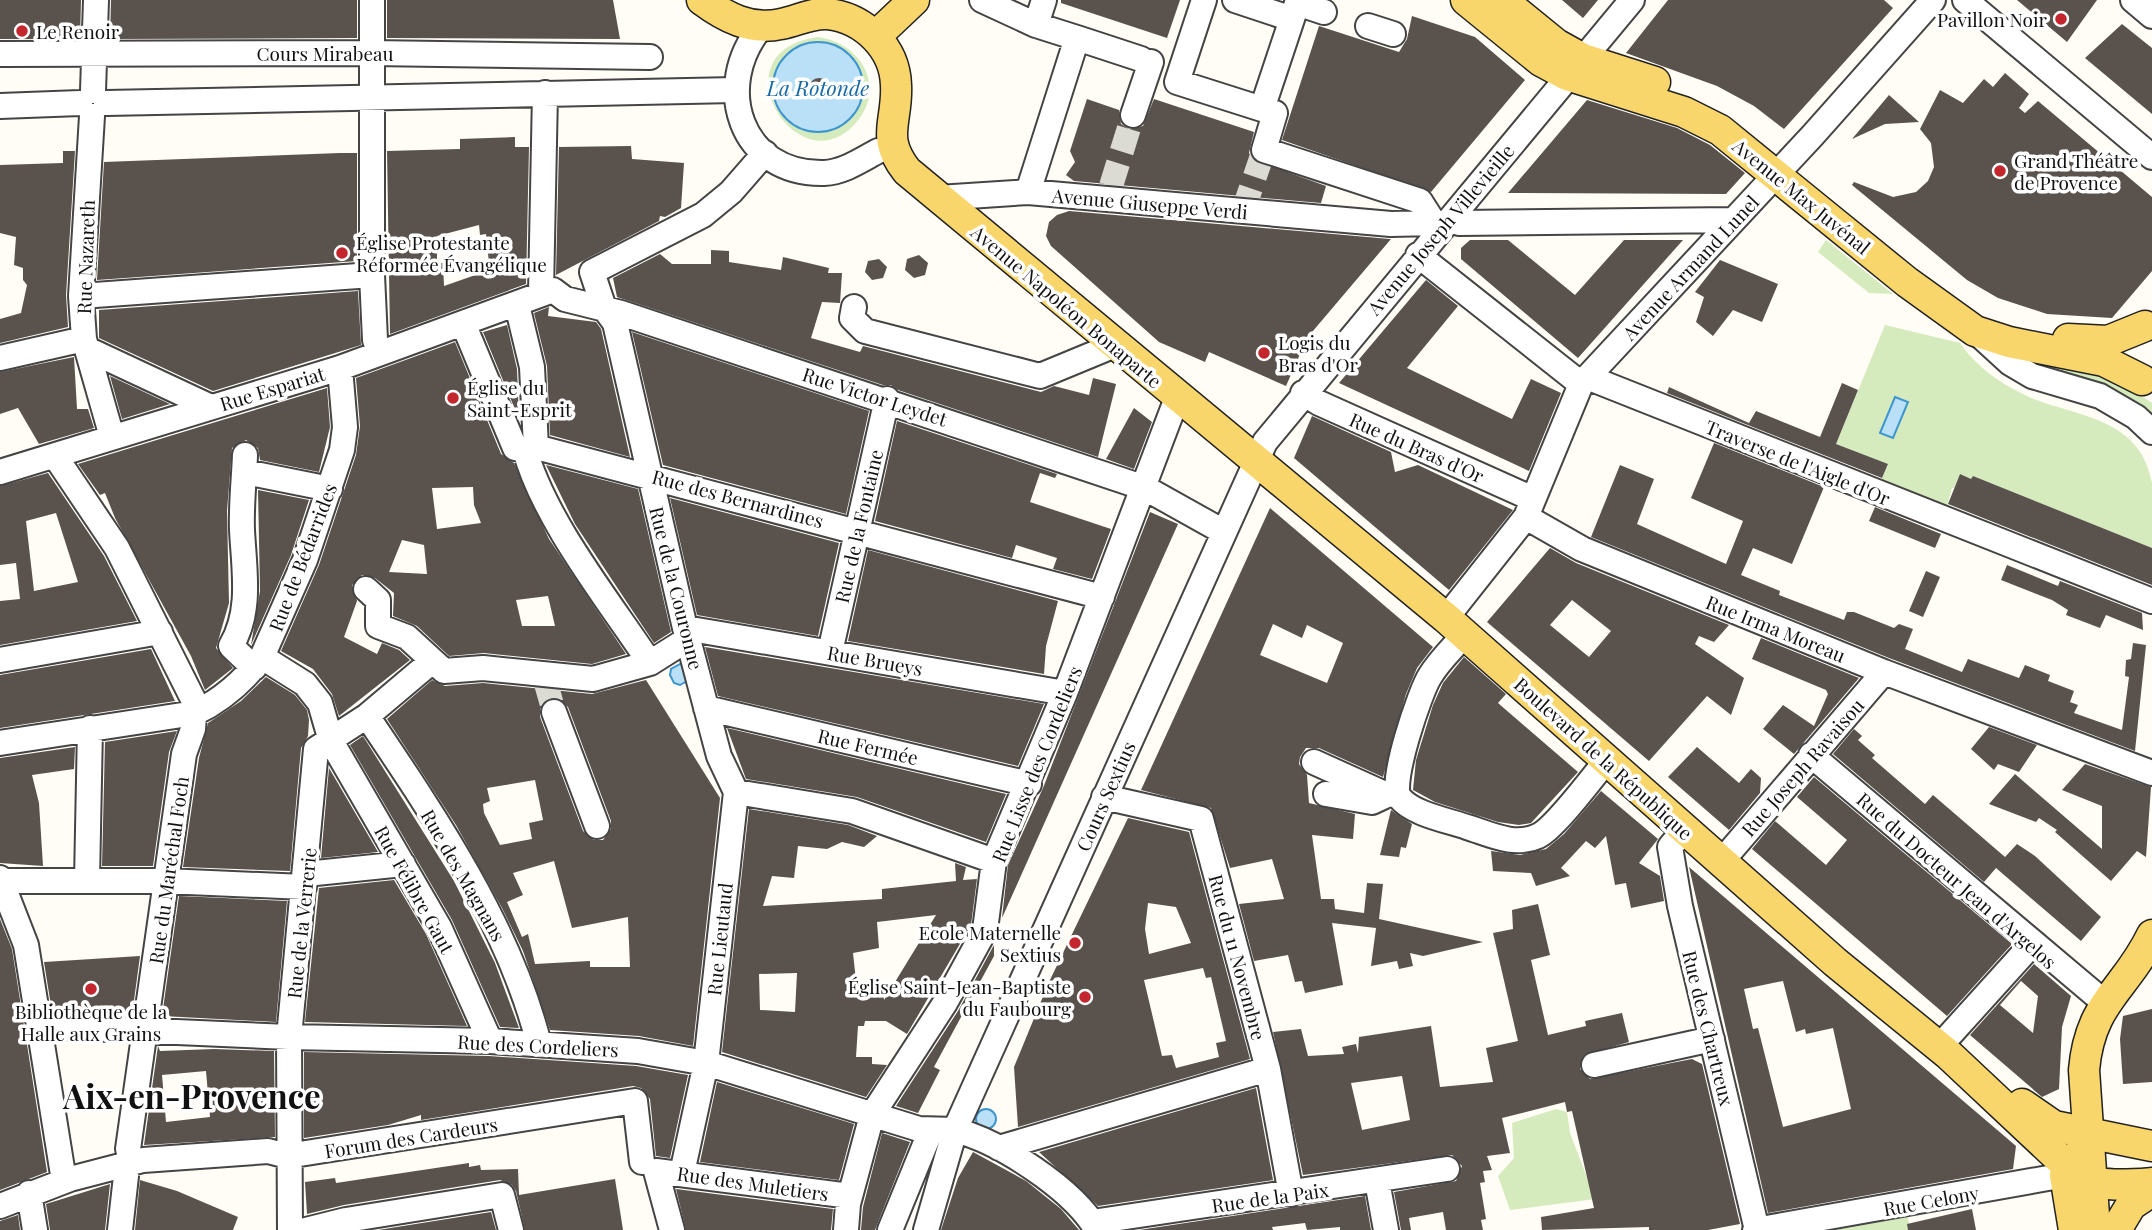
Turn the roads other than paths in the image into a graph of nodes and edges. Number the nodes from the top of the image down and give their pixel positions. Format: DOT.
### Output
graph roads {
  1 [pos="96,0"];
  2 [pos="372,0"];
  3 [pos="702,0"];
  4 [pos="914,0"];
  5 [pos="982,0"];
  6 [pos="1044,0"];
  7 [pos="1204,0"];
  8 [pos="1235,0"];
  9 [pos="1466,0"];
  10 [pos="1502,0"];
  11 [pos="1632,0"];
  12 [pos="1933,0"];
  13 [pos="1965,0"];
  14 [pos="2133,0"];
  15 [pos="1324,12"];
  16 [pos="2152,16"];
  17 [pos="1292,19"];
  18 [pos="1036,25"];
  19 [pos="1368,26"];
  20 [pos="761,27"];
  21 [pos="1393,34"];
  22 [pos="876,36"];
  23 [pos="1077,38"];
  24 [pos="95,52"];
  25 [pos="371,53"];
  26 [pos="0,54"];
  27 [pos="650,57"];
  28 [pos="1160,65"];
  29 [pos="1575,67"];
  30 [pos="735,90"];
  31 [pos="545,93"];
  32 [pos="371,97"];
  33 [pos="93,103"];
  34 [pos="0,106"];
  35 [pos="1262,109"];
  36 [pos="1133,115"];
  37 [pos="885,145"];
  38 [pos="765,153"];
  39 [pos="2152,158"];
  40 [pos="1783,168"];
  41 [pos="1345,177"];
  42 [pos="1028,192"];
  43 [pos="938,198"];
  44 [pos="1332,219"];
  45 [pos="1733,220"];
  46 [pos="1459,223"];
  47 [pos="1418,255"];
  48 [pos="372,275"];
  49 [pos="541,292"];
  50 [pos="81,296"];
  51 [pos="517,305"];
  52 [pos="854,307"];
  53 [pos="604,308"];
  54 [pos="463,323"];
  55 [pos="2149,323"];
  56 [pos="1975,331"];
  57 [pos="86,344"];
  58 [pos="1115,345"];
  59 [pos="379,352"];
  60 [pos="0,358"];
  61 [pos="340,368"];
  62 [pos="1584,380"];
  63 [pos="2147,386"];
  64 [pos="1303,393"];
  65 [pos="1177,398"];
  66 [pos="887,399"];
  67 [pos="211,407"];
  68 [pos="2152,432"];
  69 [pos="112,436"];
  70 [pos="525,448"];
  71 [pos="55,456"];
  72 [pos="1257,463"];
  73 [pos="0,472"];
  74 [pos="649,475"];
  75 [pos="330,489"];
  76 [pos="1142,495"];
  77 [pos="1530,508"];
  78 [pos="857,529"];
  79 [pos="1222,531"];
  80 [pos="366,589"];
  81 [pos="1102,597"];
  82 [pos="2152,601"];
  83 [pos="1455,627"];
  84 [pos="160,632"];
  85 [pos="686,633"];
  86 [pos="830,652"];
  87 [pos="0,660"];
  88 [pos="258,662"];
  89 [pos="431,662"];
  90 [pos="650,663"];
  91 [pos="1884,672"];
  92 [pos="1065,693"];
  93 [pos="706,708"];
  94 [pos="554,712"];
  95 [pos="195,713"];
  96 [pos="367,716"];
  97 [pos="90,729"];
  98 [pos="331,741"];
  99 [pos="0,743"];
  100 [pos="1811,755"];
  101 [pos="1606,761"];
  102 [pos="1314,762"];
  103 [pos="2152,773"];
  104 [pos="1029,784"];
  105 [pos="736,792"];
  106 [pos="1326,794"];
  107 [pos="1392,794"];
  108 [pos="1104,797"];
  109 [pos="597,826"];
  110 [pos="1684,830"];
  111 [pos="994,862"];
  112 [pos="1721,862"];
  113 [pos="403,864"];
  114 [pos="0,880"];
  115 [pos="87,881"];
  116 [pos="165,881"];
  117 [pos="305,881"];
  118 [pos="2152,935"];
  119 [pos="2033,943"];
  120 [pos="2105,1003"];
  121 [pos="41,1026"];
  122 [pos="146,1028"];
  123 [pos="289,1037"];
  124 [pos="1712,1040"];
  125 [pos="490,1041"];
  126 [pos="539,1044"];
  127 [pos="1944,1051"];
  128 [pos="706,1063"];
  129 [pos="1594,1065"];
  130 [pos="1268,1069"];
  131 [pos="872,1115"];
  132 [pos="935,1130"];
  133 [pos="2043,1130"];
  134 [pos="2091,1135"];
  135 [pos="2143,1145"];
  136 [pos="999,1148"];
  137 [pos="288,1156"];
  138 [pos="127,1158"];
  139 [pos="649,1166"];
  140 [pos="1447,1169"];
  141 [pos="682,1173"];
  142 [pos="64,1181"];
  143 [pos="1377,1181"];
  144 [pos="2152,1183"];
  145 [pos="2098,1187"];
  146 [pos="29,1194"];
  147 [pos="1292,1194"];
  148 [pos="850,1196"];
  149 [pos="0,1206"];
  150 [pos="1095,1226"];
  151 [pos="1805,1226"];
  152 [pos="35,1230"];
  153 [pos="120,1230"];
  154 [pos="290,1230"];
  155 [pos="306,1230"];
  156 [pos="511,1230"];
  157 [pos="672,1230"];
  158 [pos="846,1230"];
  159 [pos="890,1230"];
  160 [pos="926,1230"];
  161 [pos="1386,1230"];
  162 [pos="1756,1230"];
  163 [pos="2074,1230"];
  164 [pos="2095,1230"];
  165 [pos="2116,1230"];
  1 -- 24 [label="street, Rue Nazareth"];
  2 -- 25 [label="street"];
  3 -- 20 [label="main road"];
  4 -- 22 [label="main road"];
  5 -- 18 [label="street"];
  6 -- 18 [label="street"];
  7 -- 28 [label="street"];
  8 -- 17 [label="street"];
  9 -- 29 [label="main road, Avenue Max Juvénal"];
  10 -- 29 [label="main road, Avenue Max Juvénal"];
  11 -- 29 [label="street, Avenue Joseph Villevieille"];
  12 -- 40 [label="street, Avenue Armand Lunel"];
  13 -- 39 [label="street"];
  14 -- 16 [label="street"];
  15 -- 17 [label="street"];
  17 -- 35 [label="street"];
  18 -- 23 [label="street"];
  19 -- 21 [label="street"];
  20 -- 22 [label="main road"];
  20 -- 30 [label="street"];
  22 -- 37 [label="main road"];
  23 -- 28 [label="street"];
  23 -- 42 [label="street, Avenue Giuseppe Verdi"];
  24 -- 25 [label="street, Cours Mirabeau"];
  24 -- 26 [label="street, Cours Mirabeau"];
  24 -- 33 [label="street, Rue Nazareth"];
  25 -- 27 [label="street, Cours Mirabeau"];
  25 -- 32 [label="street"];
  28 -- 35 [label="street"];
  28 -- 36 [label="street"];
  29 -- 40 [label="main road, Avenue Max Juvénal"];
  29 -- 47 [label="street, Avenue Joseph Villevieille"];
  30 -- 31 [label="street"];
  30 -- 38 [label="street"];
  31 -- 32 [label="street"];
  31 -- 49 [label="street"];
  32 -- 33 [label="street"];
  32 -- 48 [label="street"];
  33 -- 34 [label="street"];
  33 -- 50 [label="street, Rue Nazareth"];
  35 -- 41 [label="street, Avenue Giuseppe Verdi"];
  37 -- 38 [label="street"];
  37 -- 43 [label="main road, Avenue Napoléon Bonaparte"];
  38 -- 53 [label="street, Rue de la Couronne"];
  40 -- 45 [label="street, Avenue Armand Lunel"];
  40 -- 55 [label="main road, Avenue Max Juvénal"];
  40 -- 56 [label="main road, Avenue Max Juvénal"];
  41 -- 44 [label="street"];
  41 -- 44 [label="street, Avenue Giuseppe Verdi"];
  42 -- 43 [label="street"];
  42 -- 44 [label="street, Avenue Giuseppe Verdi"];
  43 -- 58 [label="main road, Avenue Napoléon Bonaparte"];
  45 -- 46 [label="street"];
  45 -- 62 [label="street, Avenue Armand Lunel"];
  47 -- 62 [label="street, Traverse de l'Aigle d'Or"];
  47 -- 64 [label="street, Avenue Joseph Villevieille"];
  48 -- 50 [label="street"];
  48 -- 59 [label="street"];
  49 -- 51 [label="street, Rue Espariat"];
  49 -- 53 [label="street, Rue Victor Leydet"];
  50 -- 57 [label="street, Rue Nazareth"];
  51 -- 54 [label="street, Rue Espariat"];
  51 -- 70 [label="street"];
  52 -- 58 [label="street"];
  53 -- 66 [label="street, Rue Victor Leydet"];
  53 -- 74 [label="street, Rue de la Couronne"];
  54 -- 59 [label="street, Rue Espariat"];
  54 -- 70 [label="street"];
  55 -- 63 [label="main road"];
  56 -- 63 [label="main road, Avenue Max Juvénal"];
  56 -- 68 [label="street"];
  57 -- 60 [label="street"];
  57 -- 67 [label="street"];
  57 -- 69 [label="street, Rue Nazareth"];
  58 -- 65 [label="main road, Avenue Napoléon Bonaparte"];
  59 -- 61 [label="street, Rue Espariat"];
  61 -- 67 [label="street, Rue Espariat"];
  61 -- 75 [label="street, Rue de Bédarrides"];
  62 -- 77 [label="street"];
  62 -- 82 [label="street, Traverse de l'Aigle d'Or"];
  64 -- 72 [label="street, Avenue Joseph Villevieille"];
  64 -- 77 [label="street, Rue du Bras d'Or"];
  65 -- 72 [label="main road, Avenue Napoléon Bonaparte"];
  65 -- 76 [label="street, Rue Lisse des Cordeliers"];
  66 -- 76 [label="street, Rue Victor Leydet"];
  66 -- 78 [label="street, Rue de la Fontaine"];
  67 -- 69 [label="street, Rue Espariat"];
  69 -- 71 [label="street, Rue Espariat"];
  70 -- 74 [label="street, Rue des Bernardines"];
  70 -- 90 [label="street"];
  71 -- 73 [label="street, Rue Espariat"];
  71 -- 84 [label="street"];
  72 -- 79 [label="street, Cours Sextius"];
  72 -- 83 [label="main road, Boulevard de la République"];
  74 -- 78 [label="street, Rue des Bernardines"];
  74 -- 85 [label="street, Rue de la Couronne"];
  75 -- 88 [label="street, Rue de Bédarrides"];
  75 -- 88 [label="street"];
  76 -- 79 [label="street, Rue Victor Leydet"];
  76 -- 81 [label="street, Rue Lisse des Cordeliers"];
  77 -- 83 [label="street"];
  77 -- 91 [label="street, Rue Irma Moreau"];
  78 -- 81 [label="street, Rue des Bernardines"];
  78 -- 86 [label="street, Rue de la Fontaine"];
  79 -- 108 [label="street, Cours Sextius"];
  80 -- 89 [label="street"];
  81 -- 92 [label="street, Rue Lisse des Cordeliers"];
  83 -- 101 [label="main road, Boulevard de la République"];
  83 -- 107 [label="street"];
  84 -- 87 [label="street"];
  84 -- 95 [label="street"];
  85 -- 86 [label="street, Rue Brueys"];
  85 -- 90 [label="street"];
  85 -- 93 [label="street, Rue de la Couronne"];
  86 -- 92 [label="street, Rue Brueys"];
  88 -- 95 [label="street, Rue de Bédarrides"];
  88 -- 98 [label="street"];
  89 -- 90 [label="street"];
  89 -- 96 [label="street"];
  91 -- 100 [label="street, Rue Joseph Ravaisou"];
  91 -- 103 [label="street, Rue Irma Moreau"];
  92 -- 104 [label="street, Rue Lisse des Cordeliers"];
  93 -- 104 [label="street, Rue Fermée"];
  93 -- 105 [label="street"];
  94 -- 109 [label="street"];
  95 -- 97 [label="street"];
  95 -- 116 [label="street, Rue du Maréchal Foch"];
  96 -- 98 [label="street"];
  96 -- 126 [label="street, Rue des Magnans"];
  97 -- 99 [label="street"];
  97 -- 115 [label="street"];
  98 -- 113 [label="street, Rue Félibre Gaut"];
  98 -- 117 [label="street, Rue de la Verrerie"];
  100 -- 112 [label="street, Rue Joseph Ravaisou"];
  100 -- 119 [label="street, Rue du Docteur Jean d'Argelos"];
  101 -- 107 [label="street"];
  101 -- 110 [label="main road, Boulevard de la République"];
  102 -- 107 [label="street"];
  104 -- 111 [label="street, Rue Lisse des Cordeliers"];
  105 -- 111 [label="street"];
  105 -- 128 [label="street, Rue Lieutaud"];
  106 -- 107 [label="street"];
  108 -- 130 [label="street, Rue du 11 Novembre"];
  108 -- 132 [label="street, Cours Sextius"];
  110 -- 112 [label="main road, Boulevard de la République"];
  110 -- 124 [label="street, Rue des Chartreux"];
  111 -- 131 [label="street, Rue Lisse des Cordeliers"];
  112 -- 127 [label="main road, Boulevard de la République"];
  113 -- 117 [label="street"];
  113 -- 125 [label="street, Rue Félibre Gaut"];
  114 -- 115 [label="street"];
  114 -- 121 [label="street"];
  115 -- 116 [label="street"];
  116 -- 117 [label="street"];
  116 -- 122 [label="street, Rue du Maréchal Foch"];
  117 -- 123 [label="street, Rue de la Verrerie"];
  118 -- 120 [label="main road"];
  119 -- 120 [label="street, Rue du Docteur Jean d'Argelos"];
  119 -- 127 [label="street"];
  120 -- 134 [label="main road"];
  121 -- 122 [label="street, Rue des Cordeliers"];
  121 -- 142 [label="street"];
  122 -- 123 [label="street, Rue des Cordeliers"];
  122 -- 138 [label="street, Rue du Maréchal Foch"];
  123 -- 125 [label="street, Rue des Cordeliers"];
  123 -- 137 [label="street, Rue de la Verrerie"];
  124 -- 129 [label="street"];
  124 -- 162 [label="street, Rue des Chartreux"];
  125 -- 126 [label="street, Rue des Cordeliers"];
  126 -- 128 [label="street, Rue des Cordeliers"];
  127 -- 133 [label="main road, Boulevard de la République"];
  128 -- 131 [label="street, Rue des Cordeliers"];
  128 -- 141 [label="street, Rue Lieutaud"];
  130 -- 136 [label="street"];
  130 -- 147 [label="street, Rue du 11 Novembre"];
  131 -- 132 [label="street, Rue des Cordeliers"];
  131 -- 148 [label="street, Rue Lisse des Cordeliers"];
  132 -- 136 [label="street, Rue des Cordeliers"];
  132 -- 159 [label="street"];
  132 -- 160 [label="street, Cours Sextius"];
  133 -- 134 [label="main road"];
  133 -- 145 [label="main road, Boulevard de la République"];
  134 -- 135 [label="main road"];
  134 -- 145 [label="main road"];
  136 -- 150 [label="street, Rue des Cordeliers"];
  137 -- 138 [label="street, Forum des Cardeurs"];
  137 -- 139 [label="street, Forum des Cardeurs"];
  137 -- 154 [label="street, Rue de la Verrerie"];
  138 -- 142 [label="street, Forum des Cardeurs"];
  138 -- 153 [label="street, Rue du Maréchal Foch"];
  139 -- 141 [label="street, Rue des Muletiers"];
  139 -- 157 [label="street"];
  140 -- 143 [label="street, Rue de la Paix"];
  141 -- 148 [label="street, Rue des Muletiers"];
  142 -- 146 [label="street, Forum des Cardeurs"];
  143 -- 147 [label="street, Rue de la Paix"];
  143 -- 161 [label="street"];
  144 -- 145 [label="main road"];
  145 -- 151 [label="street, Rue Celony"];
  145 -- 163 [label="main road"];
  145 -- 164 [label="main road"];
  145 -- 165 [label="main road"];
  146 -- 149 [label="street, Forum des Cardeurs"];
  146 -- 152 [label="street"];
  147 -- 150 [label="street, Rue de la Paix"];
  148 -- 158 [label="street, Rue Lisse des Cordeliers"];
  151 -- 162 [label="street, Rue Celony"];
  155 -- 156 [label="street"];
}
